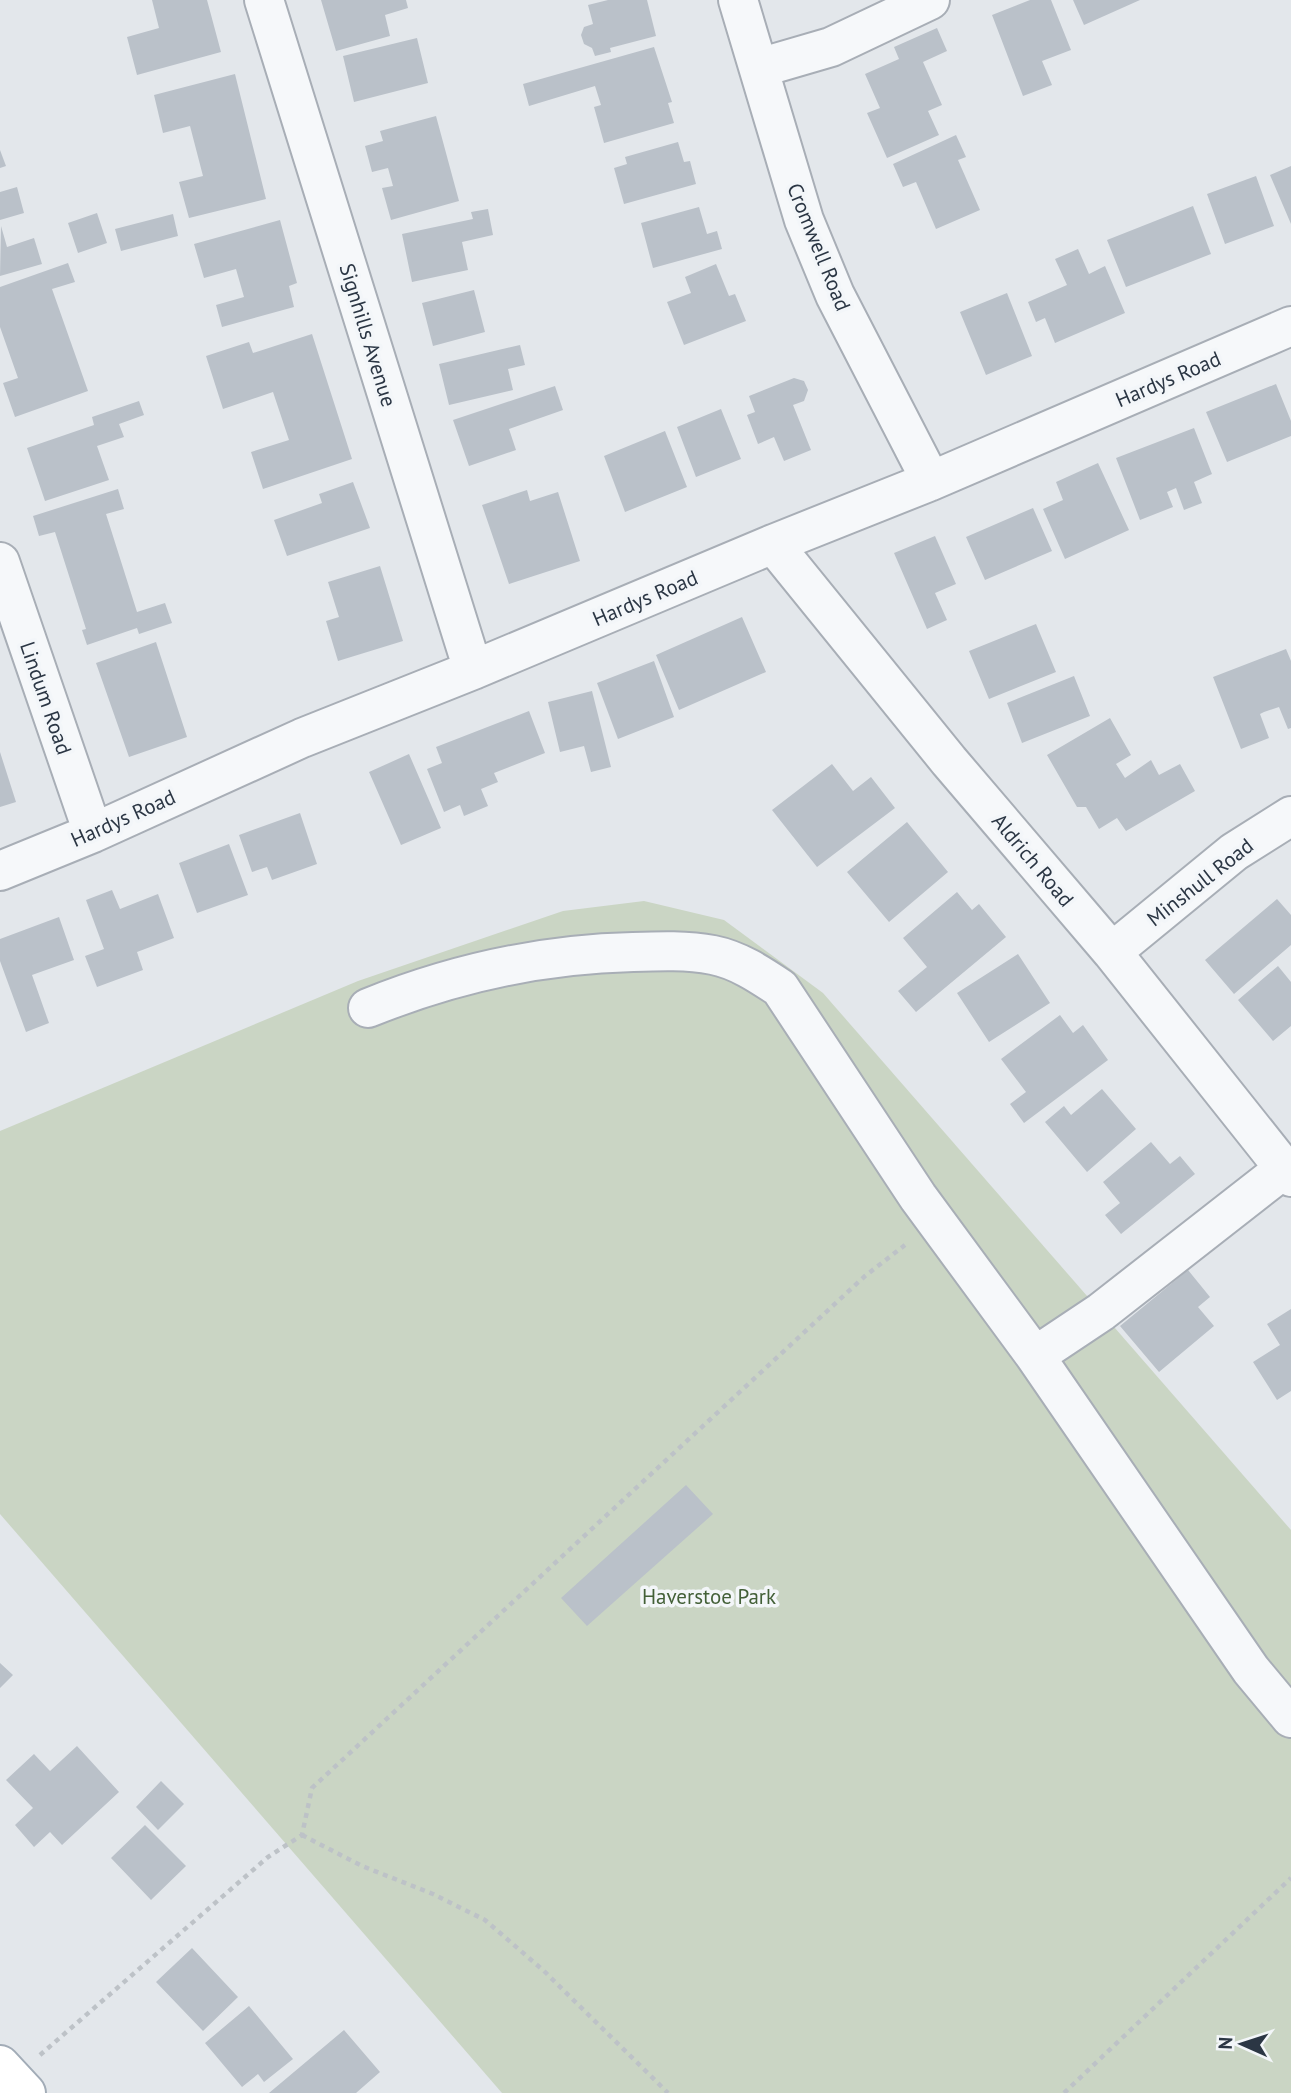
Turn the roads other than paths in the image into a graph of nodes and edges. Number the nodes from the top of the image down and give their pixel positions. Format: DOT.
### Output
graph roads {
  1 [pos="264,0"];
  2 [pos="738,0"];
  3 [pos="930,0"];
  4 [pos="759,68"];
  5 [pos="1291,327"];
  6 [pos="931,481"];
  7 [pos="773,544"];
  8 [pos="0,562"];
  9 [pos="472,670"];
  10 [pos="1291,816"];
  11 [pos="93,832"];
  12 [pos="0,871"];
  13 [pos="1112,952"];
  14 [pos="368,1008"];
  15 [pos="1287,1173"];
  16 [pos="1035,1356"];
  17 [pos="1291,1718"];
  1 -- 9 [label="street, Signhills Avenue"];
  2 -- 4 [label="street, Cromwell Road"];
  3 -- 4 [label="street"];
  4 -- 6 [label="street, Cromwell Road"];
  5 -- 6 [label="street, Hardys Road"];
  6 -- 7 [label="street, Hardys Road"];
  7 -- 9 [label="street, Hardys Road"];
  7 -- 13 [label="street, Aldrich Road"];
  8 -- 11 [label="street, Lindum Road"];
  9 -- 11 [label="street, Hardys Road"];
  10 -- 13 [label="street, Minshull Road"];
  11 -- 12 [label="street, Hardys Road"];
  13 -- 15 [label="street, Aldrich Road"];
  14 -- 16 [label="street"];
  15 -- 16 [label="street"];
  16 -- 17 [label="street"];
}
